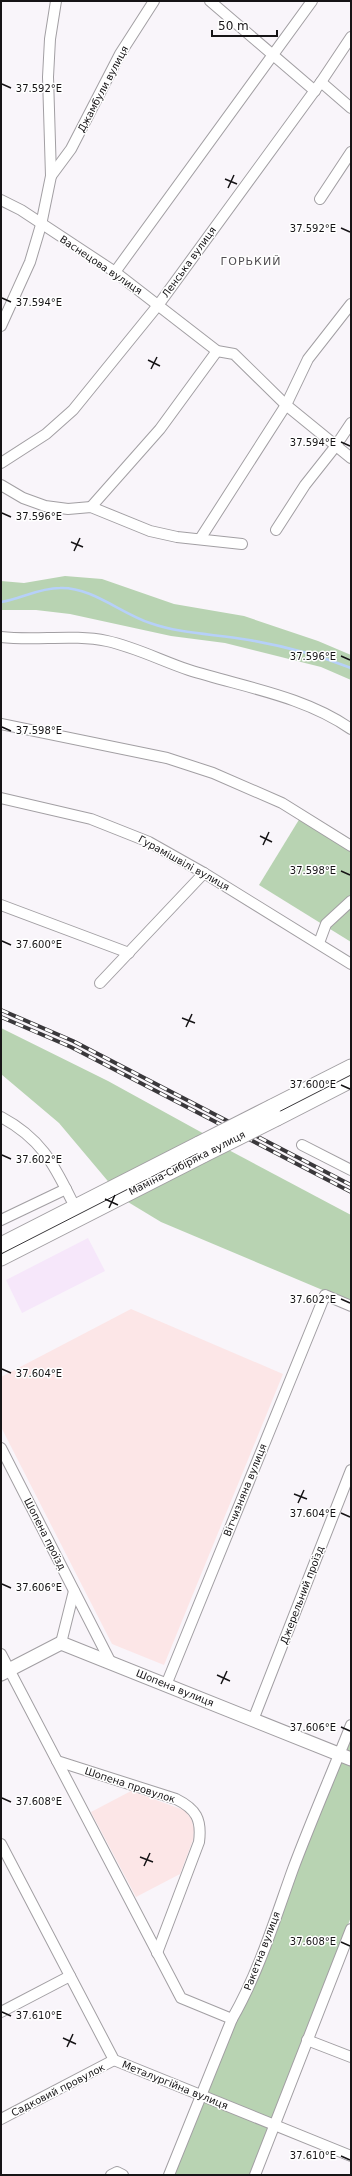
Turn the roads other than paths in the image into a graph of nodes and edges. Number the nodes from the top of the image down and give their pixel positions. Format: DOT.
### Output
graph roads {
  1 [pos="56,1"];
  2 [pos="154,1"];
  3 [pos="210,1"];
  4 [pos="312,1"];
  5 [pos="351,37"];
  6 [pos="272,54"];
  7 [pos="321,82"];
  8 [pos="315,91"];
  9 [pos="351,108"];
  10 [pos="351,152"];
  11 [pos="51,176"];
  12 [pos="1,200"];
  13 [pos="320,200"];
  14 [pos="41,225"];
  15 [pos="115,272"];
  16 [pos="159,304"];
  17 [pos="351,304"];
  18 [pos="1,326"];
  19 [pos="217,351"];
  20 [pos="286,405"];
  21 [pos="351,423"];
  22 [pos="335,447"];
  23 [pos="351,458"];
  24 [pos="1,463"];
  25 [pos="1,486"];
  26 [pos="91,507"];
  27 [pos="276,530"];
  28 [pos="200,539"];
  29 [pos="242,544"];
  30 [pos="1,637"];
  31 [pos="1,724"];
  32 [pos="351,729"];
  33 [pos="1,798"];
  34 [pos="351,846"];
  35 [pos="204,873"];
  36 [pos="351,901"];
  37 [pos="1,905"];
  38 [pos="319,943"];
  39 [pos="129,953"];
  40 [pos="351,964"];
  41 [pos="100,984"];
  42 [pos="351,1067"];
  43 [pos="351,1080"];
  44 [pos="275,1113"];
  45 [pos="1,1117"];
  46 [pos="302,1145"];
  47 [pos="351,1170"];
  48 [pos="66,1188"];
  49 [pos="78,1212"];
  50 [pos="1,1220"];
  51 [pos="1,1245"];
  52 [pos="1,1258"];
  53 [pos="351,1306"];
  54 [pos="1,1448"];
  55 [pos="351,1470"];
  56 [pos="74,1591"];
  57 [pos="61,1643"];
  58 [pos="1,1654"];
  59 [pos="111,1663"];
  60 [pos="5,1672"];
  61 [pos="166,1685"];
  62 [pos="253,1720"];
  63 [pos="351,1725"];
  64 [pos="345,1757"];
  65 [pos="57,1761"];
  66 [pos="2,1847"];
  67 [pos="351,1929"];
  68 [pos="157,1953"];
  69 [pos="70,1976"];
  70 [pos="1,2012"];
  71 [pos="232,2018"];
  72 [pos="307,2040"];
  73 [pos="351,2058"];
  74 [pos="114,2060"];
  75 [pos="202,2096"];
  76 [pos="1,2119"];
  77 [pos="274,2125"];
  78 [pos="351,2156"];
  79 [pos="112,2175"];
  80 [pos="123,2175"];
  81 [pos="169,2175"];
  82 [pos="255,2175"];
  1 -- 11 [label="street, Джамбули вулиця"];
  2 -- 11 [label="street, Джамбули вулиця"];
  3 -- 6 [label="street"];
  4 -- 6 [label="street"];
  5 -- 7 [label="street, Ленська вулиця"];
  6 -- 8 [label="street"];
  6 -- 15 [label="street"];
  7 -- 8 [label="street, Ленська вулиця"];
  7 -- 9 [label="street"];
  8 -- 16 [label="street, Ленська вулиця"];
  10 -- 13 [label="street"];
  11 -- 14 [label="street, Джамбули вулиця"];
  12 -- 14 [label="street, Васнецова вулиця"];
  14 -- 15 [label="street, Васнецова вулиця"];
  14 -- 18 [label="street, Джамбули вулиця"];
  15 -- 16 [label="street, Васнецова вулиця"];
  16 -- 19 [label="street, Васнецова вулиця"];
  16 -- 24 [label="street, Ленська вулиця"];
  17 -- 20 [label="street"];
  19 -- 20 [label="street, Васнецова вулиця"];
  19 -- 26 [label="street"];
  20 -- 22 [label="street, Васнецова вулиця"];
  20 -- 28 [label="street"];
  21 -- 22 [label="street"];
  22 -- 23 [label="street, Васнецова вулиця"];
  22 -- 27 [label="street"];
  25 -- 26 [label="street"];
  26 -- 28 [label="street"];
  28 -- 29 [label="street"];
  30 -- 32 [label="street"];
  31 -- 34 [label="street"];
  33 -- 35 [label="street, Гурамішвілі вулиця"];
  35 -- 38 [label="street, Гурамішвілі вулиця"];
  35 -- 39 [label="street"];
  36 -- 38 [label="street"];
  37 -- 39 [label="street"];
  38 -- 40 [label="street, Гурамішвілі вулиця"];
  39 -- 41 [label="street"];
  42 -- 44 [label="main road, Маміна-Сибіряка вулиця"];
  43 -- 44 [label="main road, Маміна-Сибіряка вулиця"];
  44 -- 49 [label="main road, Маміна-Сибіряка вулиця, bridge"];
  45 -- 48 [label="street"];
  46 -- 47 [label="street"];
  48 -- 49 [label="street"];
  48 -- 50 [label="street"];
  49 -- 51 [label="main road, Маміна-Сибіряка вулиця"];
  49 -- 52 [label="main road, Маміна-Сибіряка вулиця"];
  53 -- 61 [label="street, Вітчизняна вулиця"];
  54 -- 56 [label="street, Шопена проїзд"];
  55 -- 62 [label="street, Джерельний проїзд"];
  56 -- 57 [label="street"];
  56 -- 59 [label="street, Шопена проїзд"];
  57 -- 59 [label="street, Шопена вулиця"];
  57 -- 60 [label="street"];
  58 -- 60 [label="street"];
  59 -- 61 [label="street, Шопена вулиця"];
  60 -- 65 [label="street"];
  61 -- 62 [label="street, Шопена вулиця"];
  62 -- 64 [label="street, Шопена вулиця"];
  63 -- 64 [label="street, Ракетна вулиця"];
  64 -- 71 [label="street, Ракетна вулиця"];
  65 -- 68 [label="street"];
  65 -- 68 [label="street, Шопена провулок"];
  66 -- 69 [label="street, Металургійна вулиця"];
  67 -- 72 [label="street"];
  68 -- 71 [label="street"];
  69 -- 70 [label="street"];
  69 -- 74 [label="street, Металургійна вулиця"];
  71 -- 75 [label="street, Ракетна вулиця"];
  72 -- 73 [label="street"];
  72 -- 77 [label="street"];
  74 -- 75 [label="street, Металургійна вулиця"];
  74 -- 76 [label="street, Садковий провулок"];
  75 -- 77 [label="street, Металургійна вулиця"];
  75 -- 81 [label="street, Ракетна вулиця"];
  77 -- 78 [label="street, Металургійна вулиця"];
  77 -- 82 [label="street"];
  79 -- 80 [label="street"];
}
